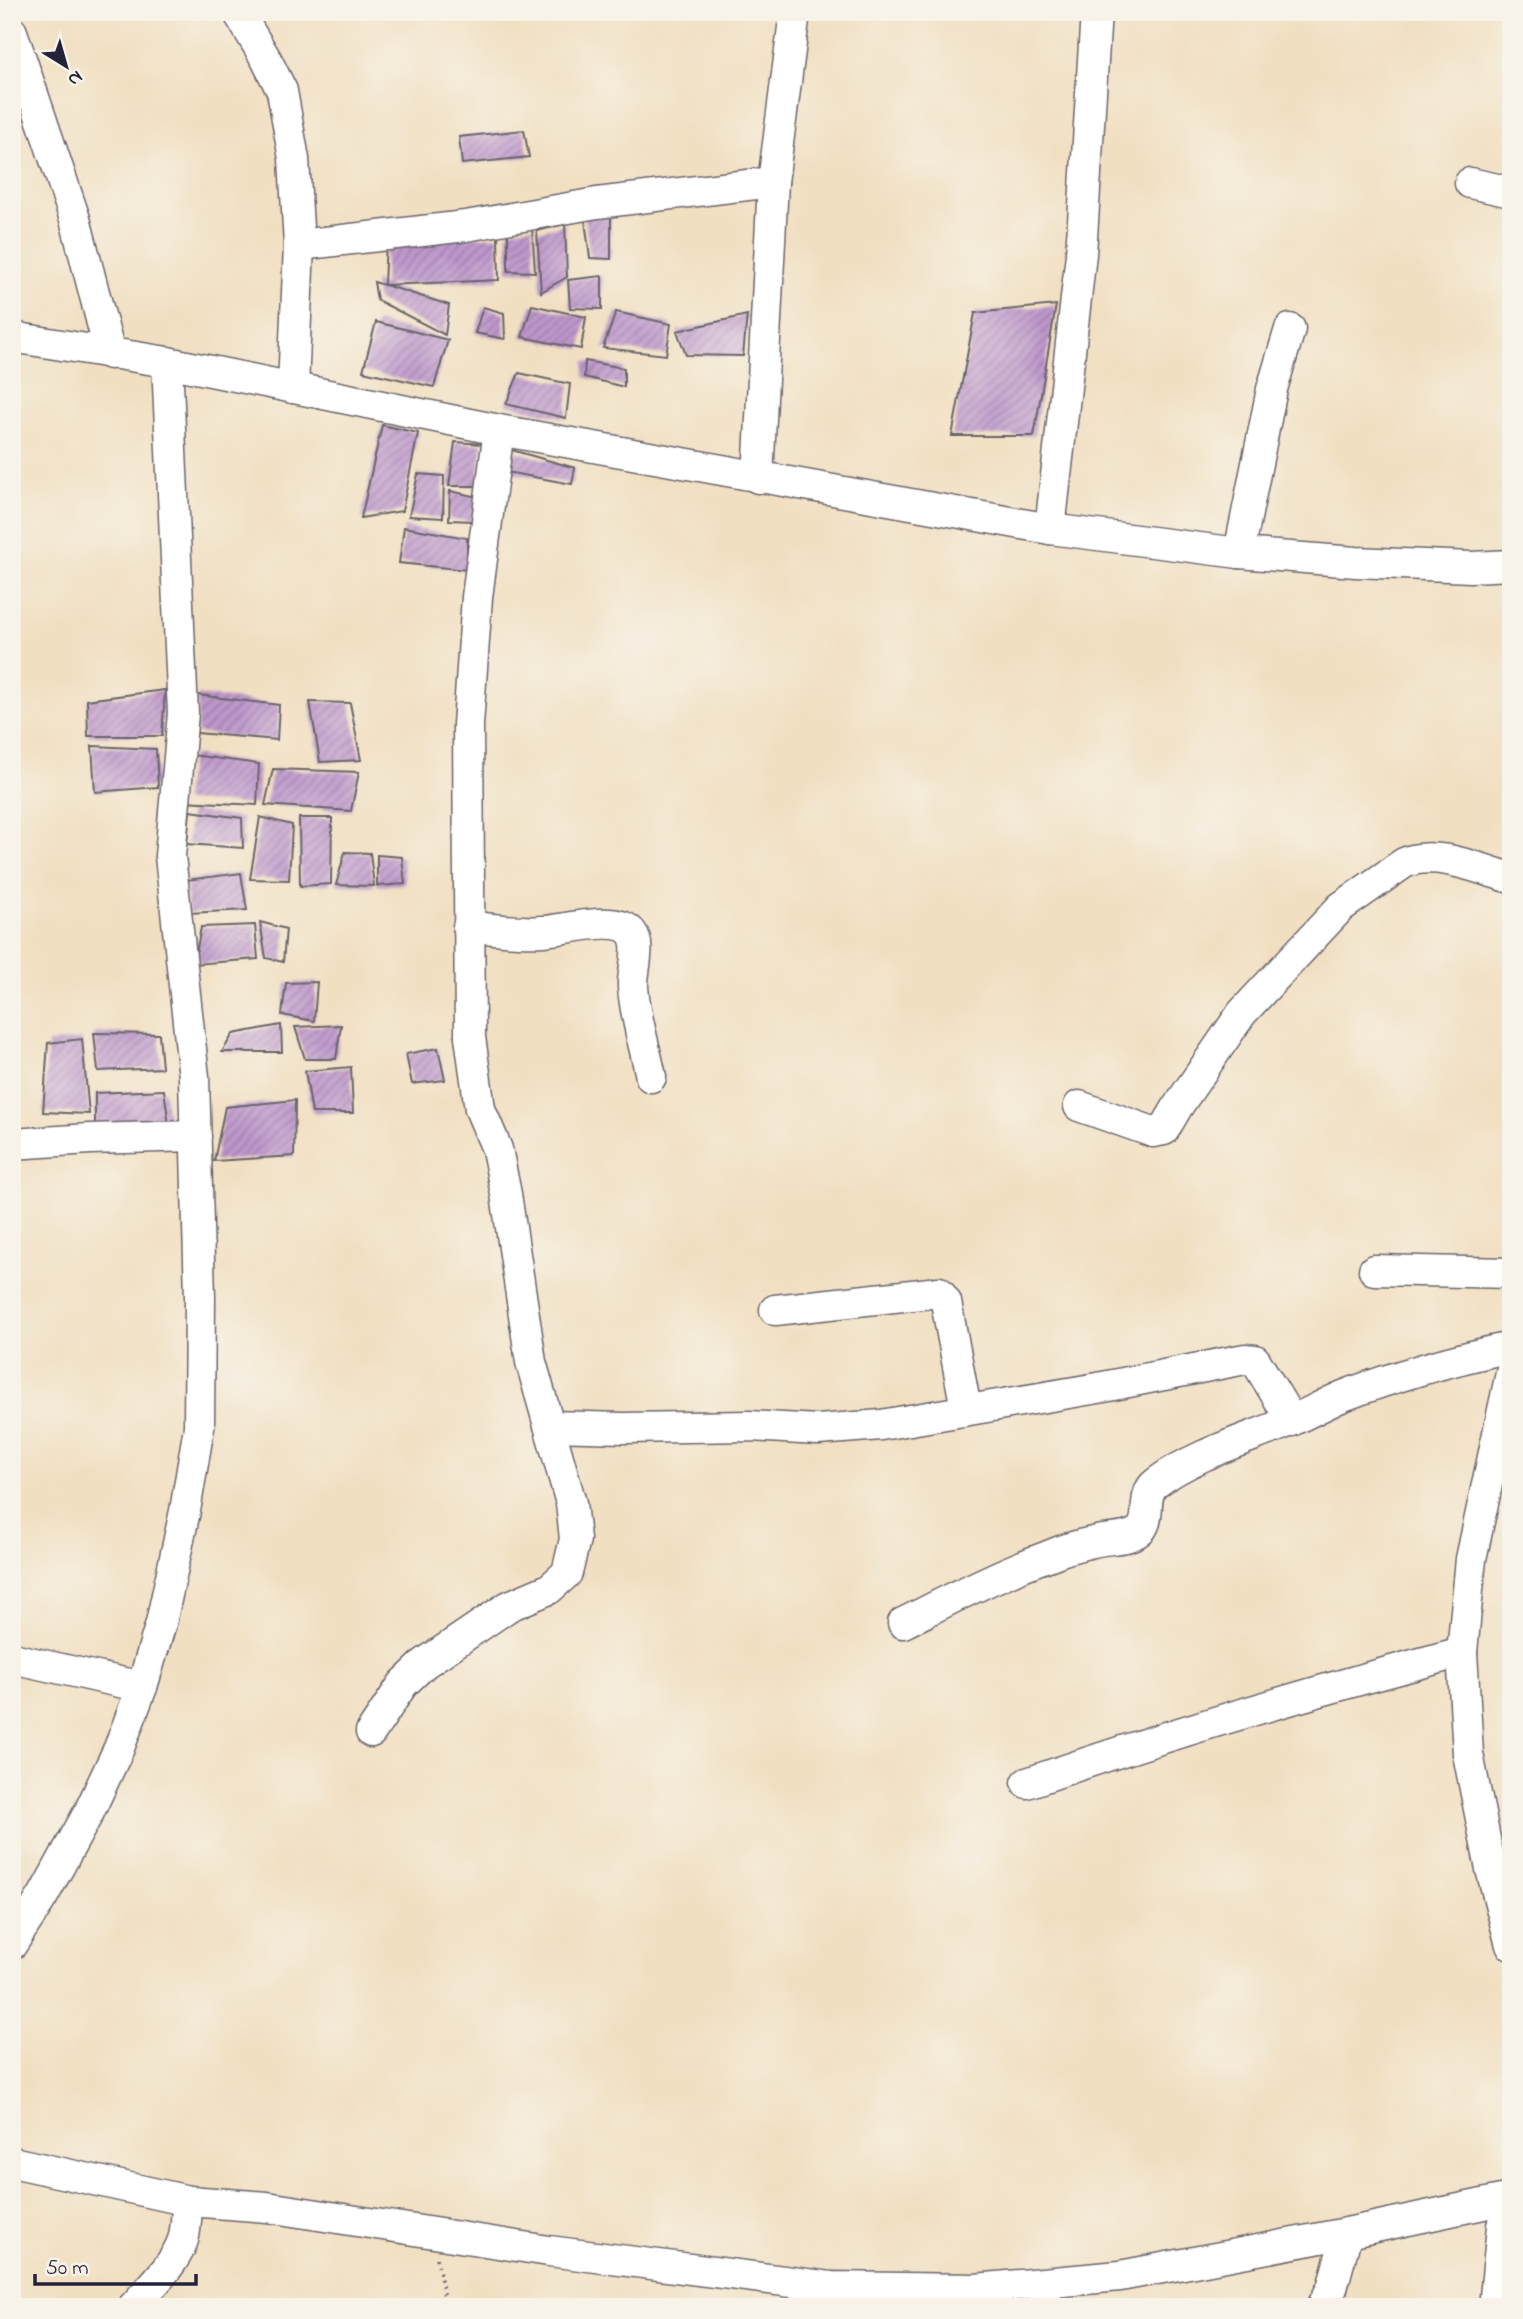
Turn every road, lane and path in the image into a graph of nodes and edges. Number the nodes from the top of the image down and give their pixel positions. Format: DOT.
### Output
graph roads {
  1 [pos="237,12"];
  2 [pos="794,12"];
  3 [pos="1096,12"];
  4 [pos="12,32"];
  5 [pos="773,182"];
  6 [pos="1469,183"];
  7 [pos="1511,192"];
  8 [pos="299,246"];
  9 [pos="1290,329"];
  10 [pos="12,337"];
  11 [pos="110,354"];
  12 [pos="167,362"];
  13 [pos="293,388"];
  14 [pos="499,430"];
  15 [pos="758,478"];
  16 [pos="1050,529"];
  17 [pos="1239,553"];
  18 [pos="1511,565"];
  19 [pos="1511,878"];
  20 [pos="468,927"];
  21 [pos="651,1077"];
  22 [pos="1079,1106"];
  23 [pos="196,1136"];
  24 [pos="12,1144"];
  25 [pos="1374,1270"];
  26 [pos="1511,1273"];
  27 [pos="775,1310"];
  28 [pos="1511,1347"];
  29 [pos="1511,1373"];
  30 [pos="966,1409"];
  31 [pos="1292,1420"];
  32 [pos="551,1426"];
  33 [pos="904,1623"];
  34 [pos="1462,1652"];
  35 [pos="12,1658"];
  36 [pos="142,1687"];
  37 [pos="371,1732"];
  38 [pos="1027,1783"];
  39 [pos="12,1944"];
  40 [pos="1511,1945"];
  41 [pos="12,2162"];
  42 [pos="1510,2199"];
  43 [pos="189,2202"];
  44 [pos="431,2232"];
  45 [pos="1347,2233"];
  46 [pos="133,2307"];
  47 [pos="446,2307"];
  48 [pos="1322,2307"];
  49 [pos="1494,2307"];
  1 -- 8 [label="street"];
  2 -- 5 [label="street"];
  3 -- 16 [label="street"];
  4 -- 11 [label="street"];
  5 -- 8 [label="street"];
  5 -- 15 [label="street"];
  6 -- 7 [label="street"];
  8 -- 13 [label="street"];
  9 -- 17 [label="street"];
  10 -- 11 [label="street"];
  11 -- 12 [label="street"];
  12 -- 13 [label="street"];
  12 -- 23 [label="street"];
  13 -- 14 [label="street"];
  14 -- 15 [label="street"];
  14 -- 20 [label="street"];
  15 -- 16 [label="street"];
  16 -- 17 [label="street"];
  17 -- 18 [label="street"];
  19 -- 22 [label="street"];
  20 -- 21 [label="street"];
  20 -- 32 [label="street"];
  23 -- 24 [label="street"];
  23 -- 36 [label="street"];
  25 -- 26 [label="street"];
  27 -- 30 [label="street"];
  28 -- 31 [label="street"];
  29 -- 34 [label="street"];
  30 -- 31 [label="street"];
  30 -- 32 [label="street"];
  31 -- 33 [label="street"];
  32 -- 37 [label="street"];
  34 -- 38 [label="street"];
  34 -- 40 [label="street"];
  35 -- 36 [label="street"];
  36 -- 39 [label="street"];
  41 -- 43 [label="street"];
  42 -- 45 [label="street"];
  42 -- 49 [label="street"];
  43 -- 44 [label="street"];
  43 -- 46 [label="street"];
  44 -- 45 [label="street"];
  44 -- 47 [label="path"];
  45 -- 48 [label="street"];
}
